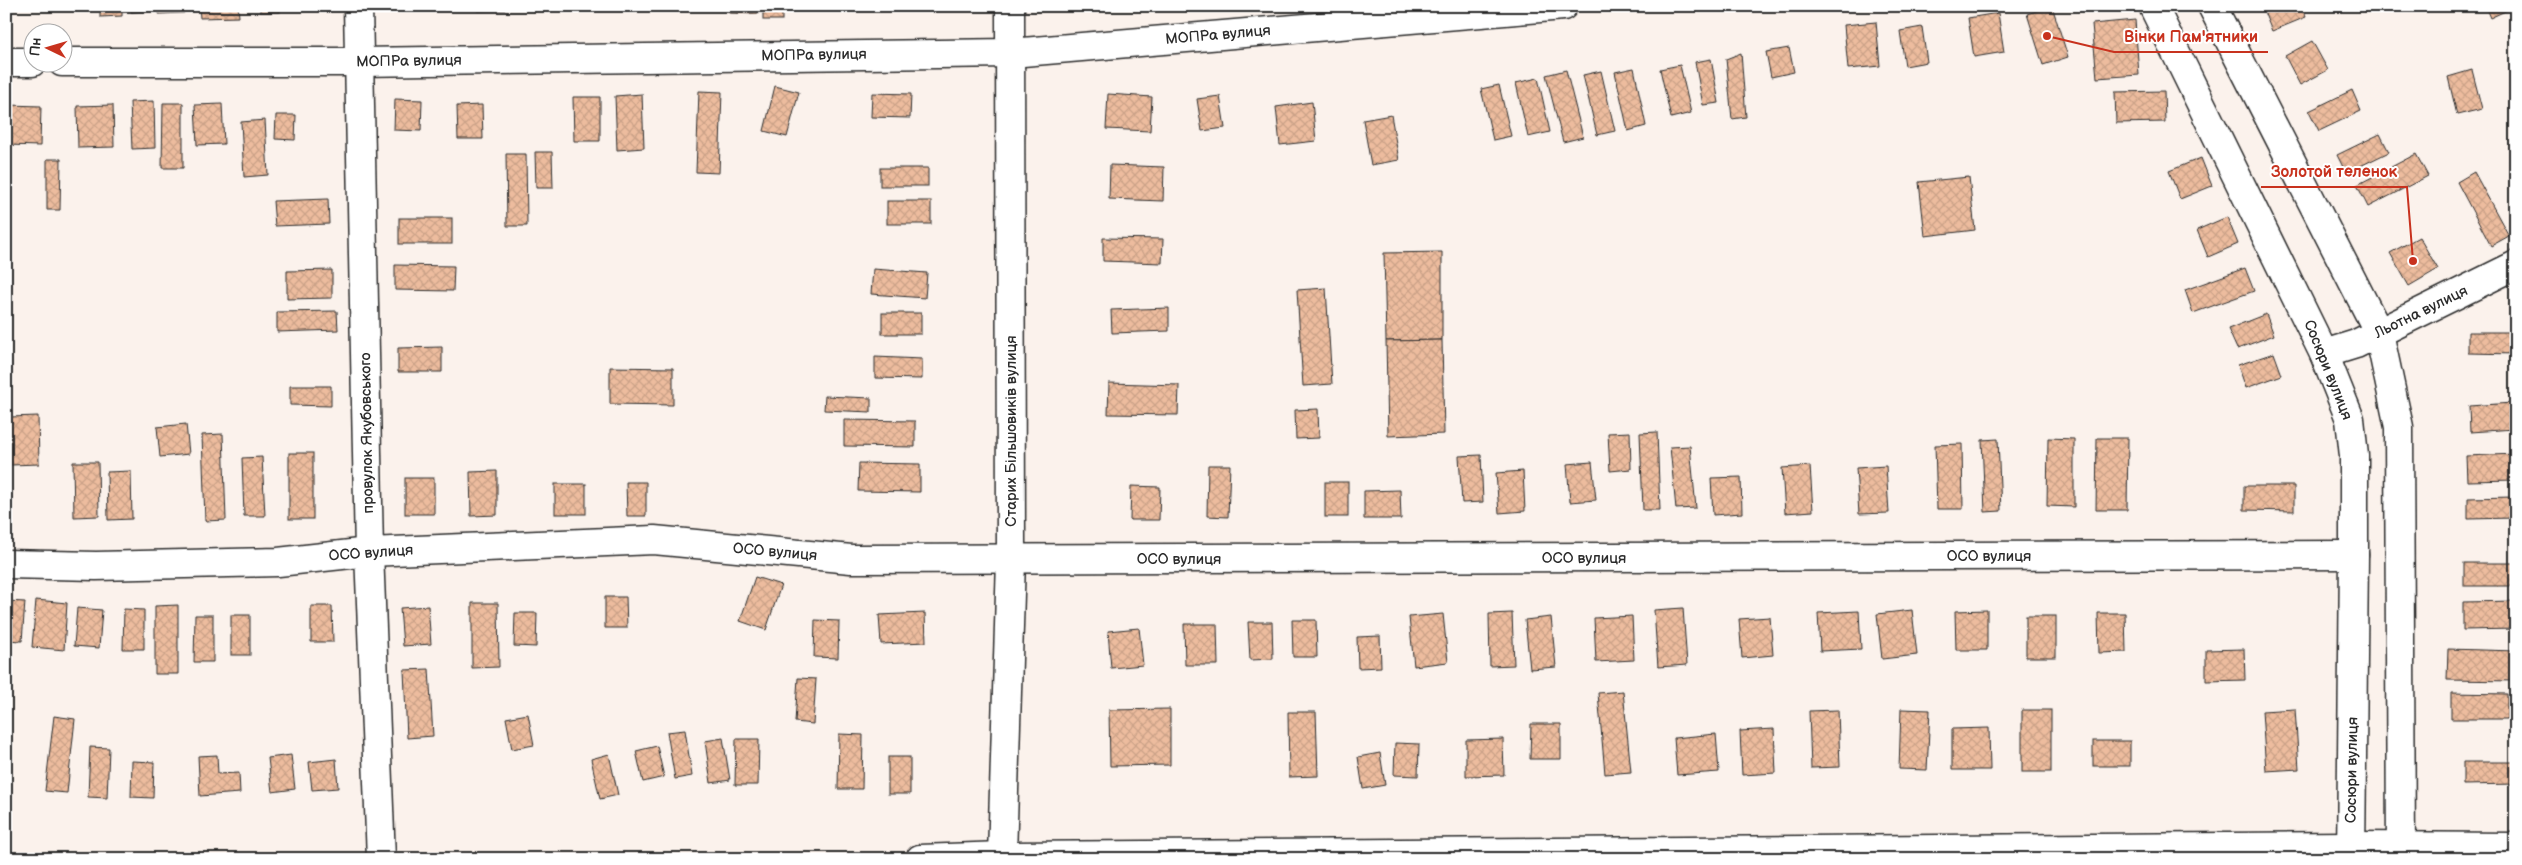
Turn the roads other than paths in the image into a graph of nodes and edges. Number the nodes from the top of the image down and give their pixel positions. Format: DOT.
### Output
graph roads {
  1 [pos="358,6"];
  2 [pos="1010,6"];
  3 [pos="1563,6"];
  4 [pos="2153,6"];
  5 [pos="2212,6"];
  6 [pos="1010,53"];
  7 [pos="6,62"];
  8 [pos="22,62"];
  9 [pos="72,62"];
  10 [pos="359,62"];
  11 [pos="2516,265"];
  12 [pos="2379,333"];
  13 [pos="2324,354"];
  14 [pos="369,552"];
  15 [pos="2354,555"];
  16 [pos="1011,560"];
  17 [pos="6,564"];
  18 [pos="2516,847"];
  19 [pos="2351,852"];
  20 [pos="2401,853"];
  21 [pos="1002,856"];
  22 [pos="380,859"];
  23 [pos="920,859"];
  1 -- 10 [label="street, провулок Якубовського"];
  2 -- 6 [label="street, Старих Більшовиків вулиця"];
  3 -- 6 [label="street, МОПРа вулиця"];
  4 -- 13 [label="street, Сосюри вулиця"];
  5 -- 12 [label="street"];
  6 -- 10 [label="street, МОПРа вулиця"];
  6 -- 16 [label="street, Старих Більшовиків вулиця"];
  7 -- 8 [label="street"];
  9 -- 10 [label="street, МОПРа вулиця"];
  10 -- 14 [label="street, провулок Якубовського"];
  11 -- 12 [label="street, Льотна вулиця"];
  12 -- 13 [label="street, Льотна вулиця"];
  12 -- 20 [label="street"];
  13 -- 15 [label="street, Сосюри вулиця"];
  14 -- 16 [label="street, ОСО вулиця"];
  14 -- 17 [label="street, ОСО вулиця"];
  14 -- 22 [label="street, провулок Якубовського"];
  15 -- 16 [label="street, ОСО вулиця"];
  15 -- 19 [label="street, Сосюри вулиця"];
  16 -- 21 [label="street, Старих Більшовиків вулиця"];
  18 -- 20 [label="street"];
  19 -- 20 [label="street"];
  19 -- 21 [label="street"];
  21 -- 23 [label="street"];
}
